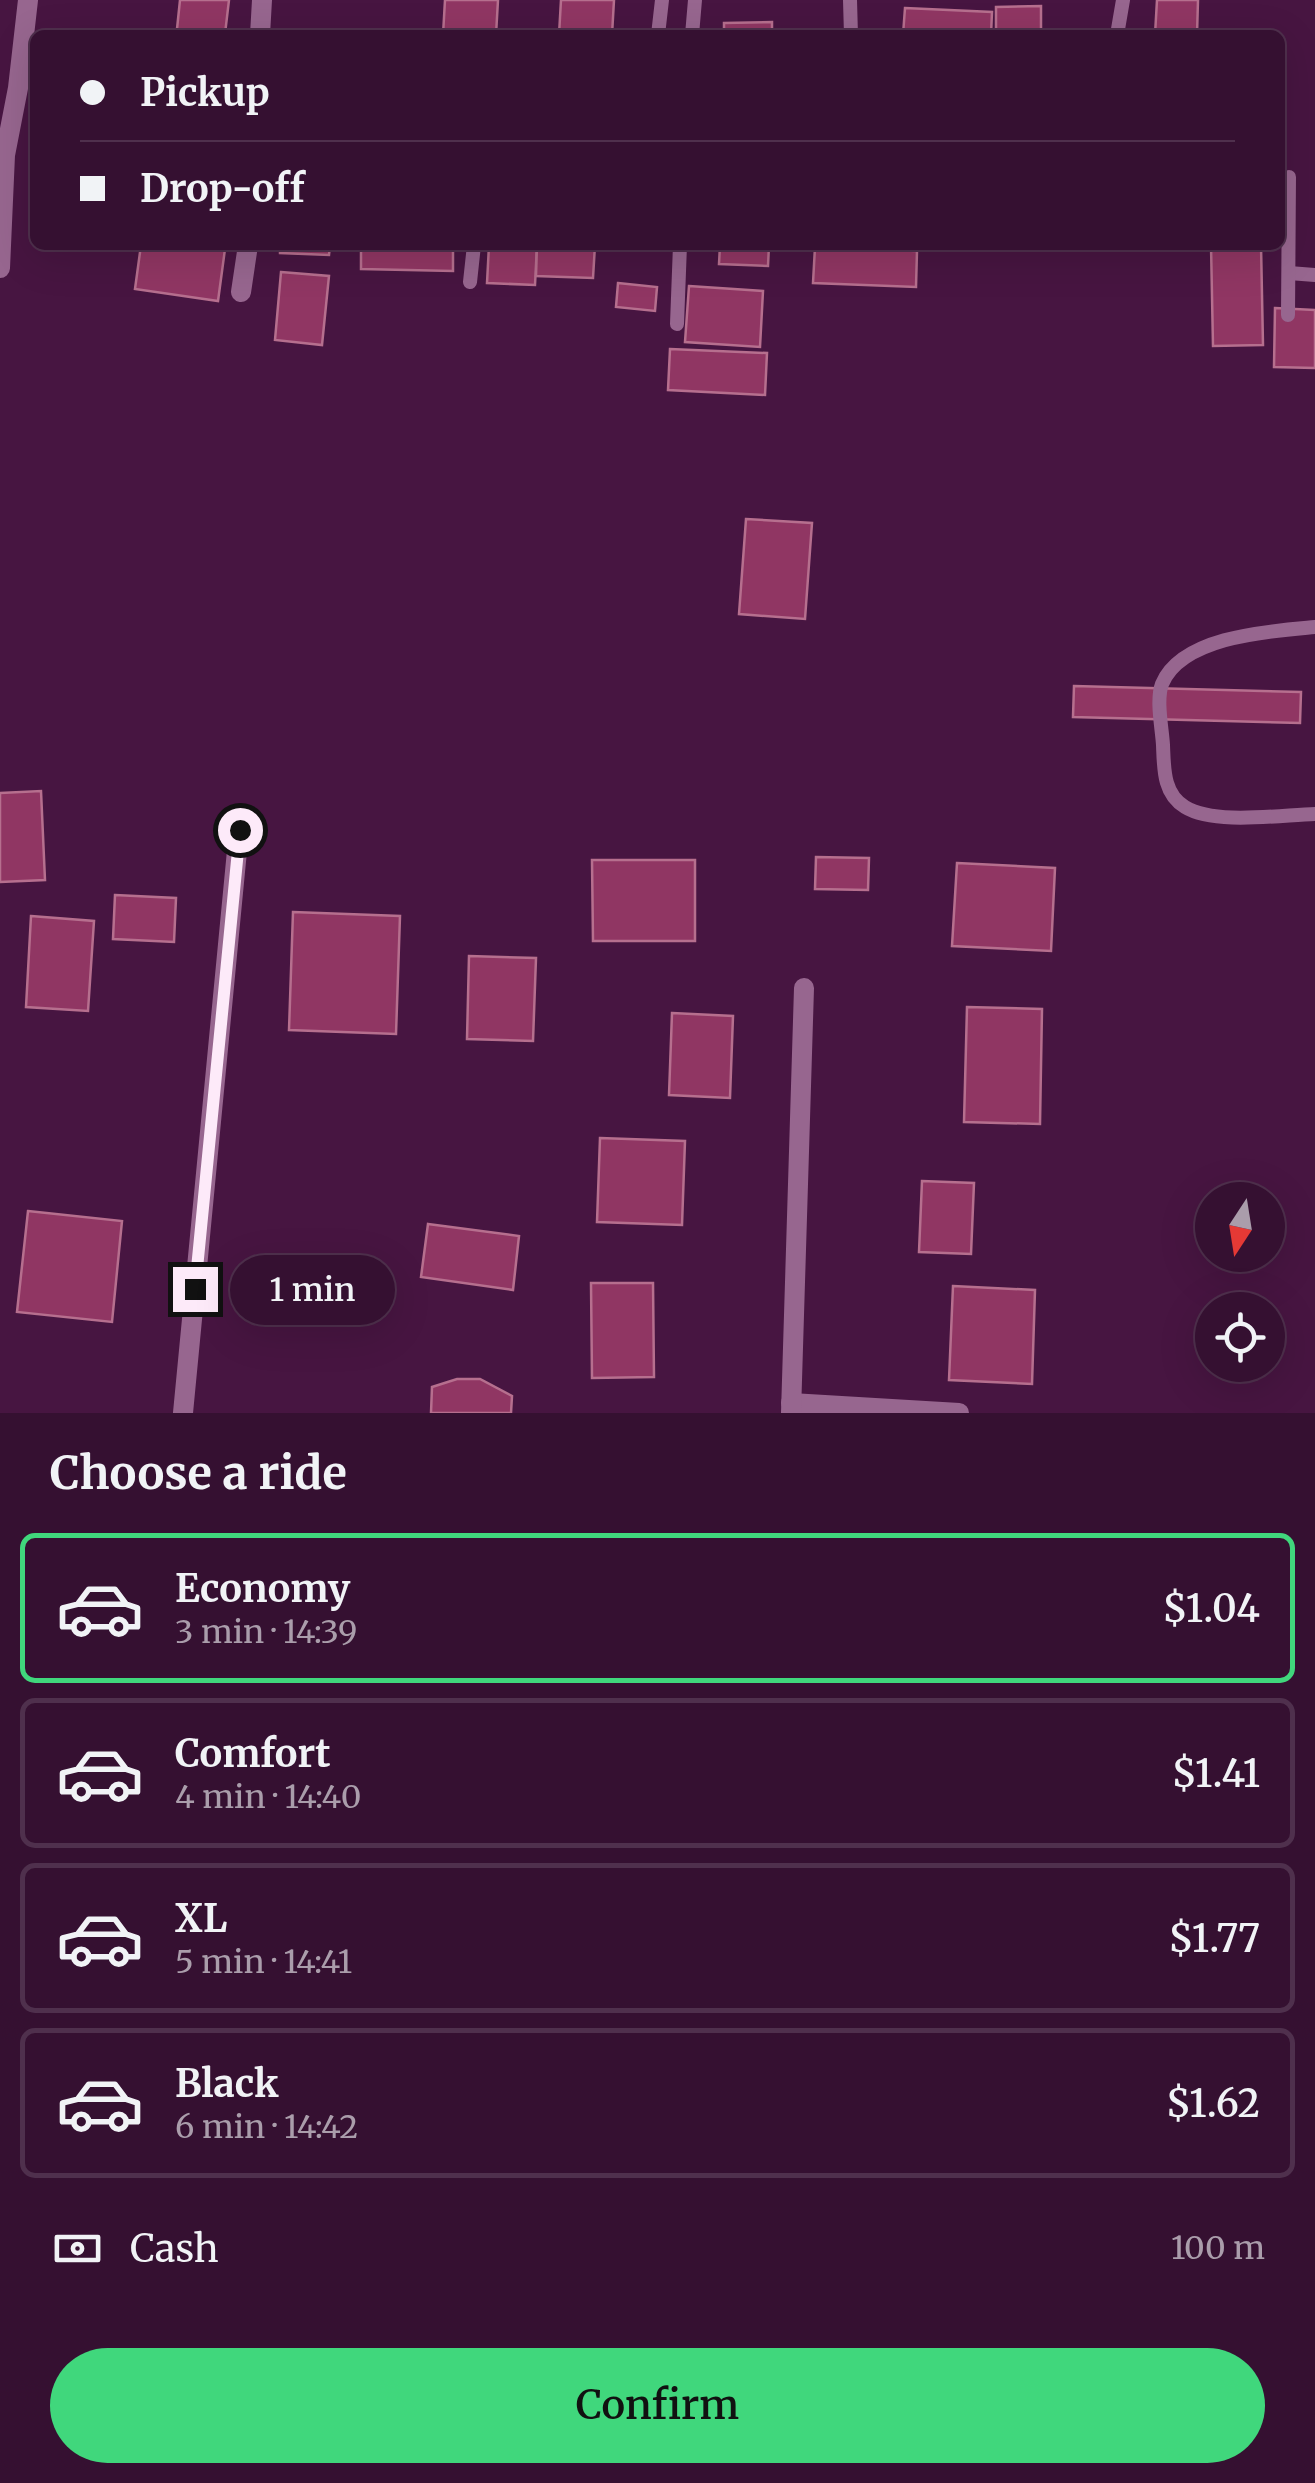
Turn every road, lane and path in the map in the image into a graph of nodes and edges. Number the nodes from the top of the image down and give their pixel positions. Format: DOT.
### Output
graph roads {
  1 [pos="28,0"];
  2 [pos="262,0"];
  3 [pos="662,0"];
  4 [pos="695,0"];
  5 [pos="850,0"];
  6 [pos="1123,0"];
  7 [pos="260,30"];
  8 [pos="659,30"];
  9 [pos="692,30"];
  10 [pos="851,30"];
  11 [pos="1118,30"];
  12 [pos="1289,177"];
  13 [pos="247,250"];
  14 [pos="473,250"];
  15 [pos="680,250"];
  16 [pos="0,268"];
  17 [pos="1289,274"];
  18 [pos="1315,276"];
  19 [pos="470,282"];
  20 [pos="240,292"];
  21 [pos="1288,315"];
  22 [pos="677,324"];
  23 [pos="1315,627"];
  24 [pos="1315,814"];
  25 [pos="240,830"];
  26 [pos="804,988"];
  27 [pos="791,1408"];
  28 [pos="183,1413"];
  29 [pos="959,1413"];
  1 -- 16 [label="street"];
  2 -- 7 [label="street"];
  3 -- 8 [label="lane"];
  4 -- 9 [label="lane"];
  5 -- 10 [label="lane"];
  6 -- 11 [label="lane"];
  12 -- 17 [label="lane"];
  13 -- 20 [label="street"];
  14 -- 19 [label="lane"];
  15 -- 22 [label="lane"];
  17 -- 18 [label="lane"];
  17 -- 21 [label="lane"];
  23 -- 24 [label="lane"];
  25 -- 28 [label="street"];
  26 -- 27 [label="street"];
  27 -- 29 [label="street"];
}
